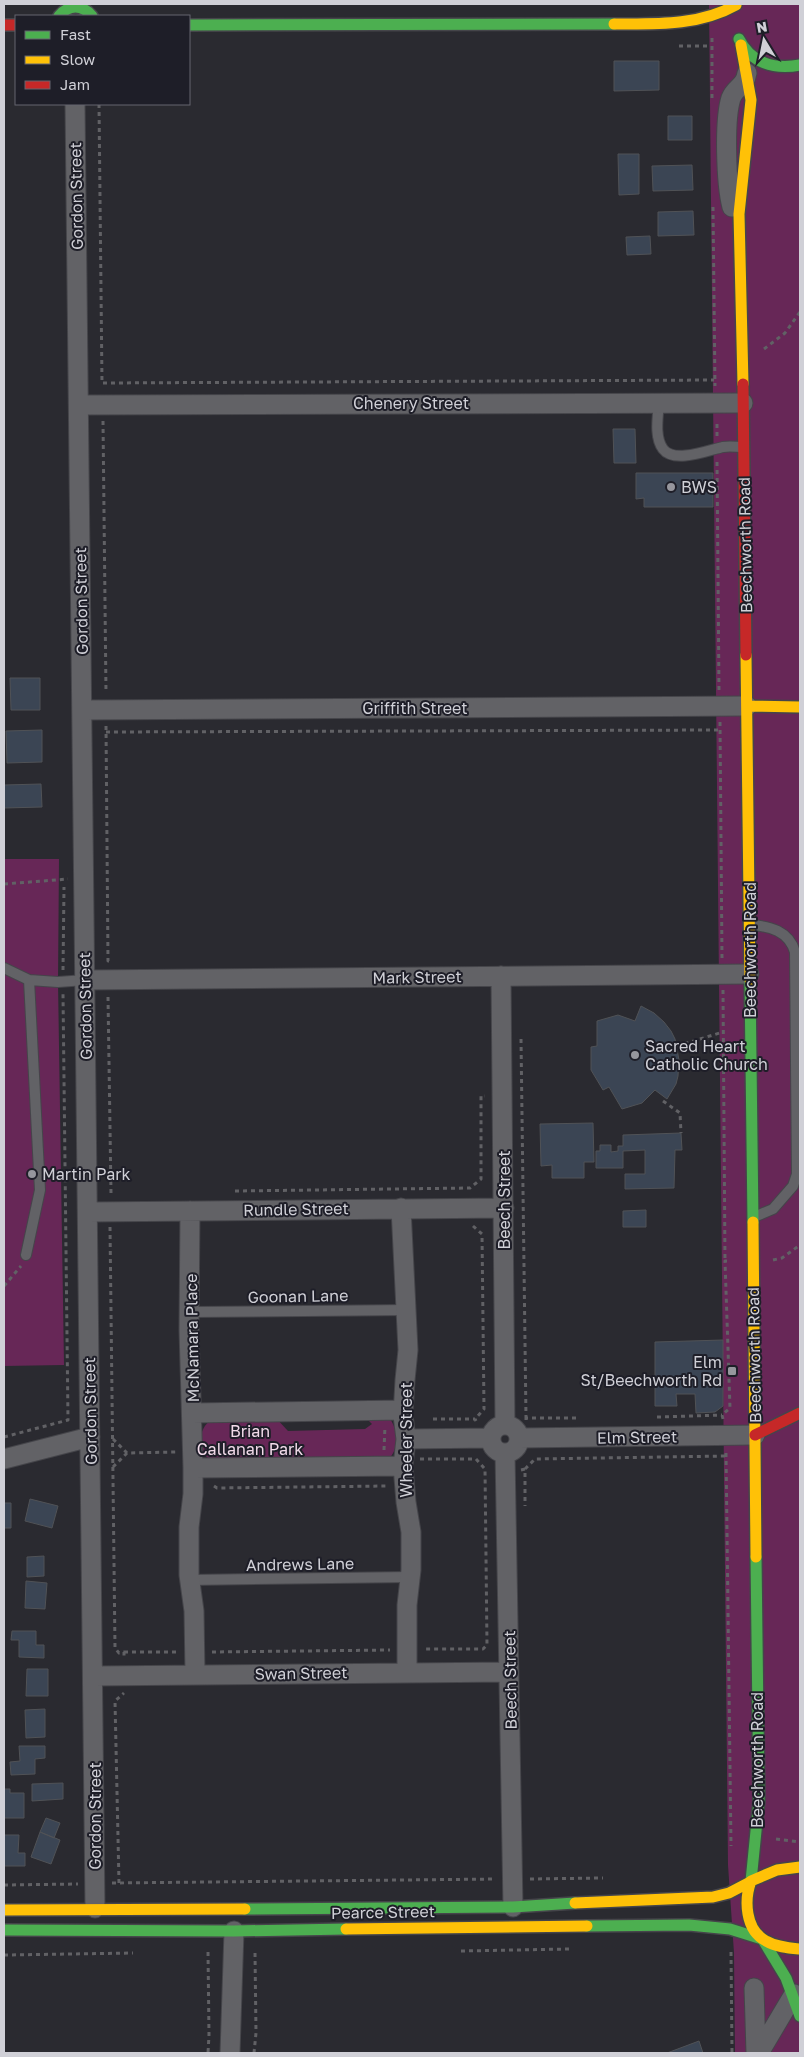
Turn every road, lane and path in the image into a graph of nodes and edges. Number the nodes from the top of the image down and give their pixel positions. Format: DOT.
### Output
graph roads {
  1 [pos="736,4"];
  2 [pos="75,5"];
  3 [pos="60,15"];
  4 [pos="91,15"];
  5 [pos="735,17"];
  6 [pos="670,24"];
  7 [pos="190,25"];
  8 [pos="736,30"];
  9 [pos="710,32"];
  10 [pos="725,36"];
  11 [pos="740,43"];
  12 [pos="800,65"];
  13 [pos="747,73"];
  14 [pos="75,105"];
  15 [pos="99,105"];
  16 [pos="712,105"];
  17 [pos="713,205"];
  18 [pos="739,229"];
  19 [pos="714,380"];
  20 [pos="102,383"];
  21 [pos="659,402"];
  22 [pos="716,402"];
  23 [pos="743,403"];
  24 [pos="79,405"];
  25 [pos="102,405"];
  26 [pos="743,447"];
  27 [pos="716,450"];
  28 [pos="747,706"];
  29 [pos="720,707"];
  30 [pos="800,707"];
  31 [pos="82,710"];
  32 [pos="106,710"];
  33 [pos="720,730"];
  34 [pos="106,732"];
  35 [pos="84,878"];
  36 [pos="64,879"];
  37 [pos="4,884"];
  38 [pos="750,925"];
  39 [pos="712,955"];
  40 [pos="722,955"];
  41 [pos="108,961"];
  42 [pos="118,961"];
  43 [pos="4,968"];
  44 [pos="749,974"];
  45 [pos="723,975"];
  46 [pos="501,976"];
  47 [pos="29,980"];
  48 [pos="85,980"];
  49 [pos="108,980"];
  50 [pos="63,982"];
  51 [pos="723,1032"];
  52 [pos="521,1036"];
  53 [pos="677,1046"];
  54 [pos="503,1096"];
  55 [pos="663,1101"];
  56 [pos="681,1133"];
  57 [pos="230,1191"];
  58 [pos="111,1193"];
  59 [pos="121,1193"];
  60 [pos="401,1208"];
  61 [pos="504,1208"];
  62 [pos="190,1211"];
  63 [pos="88,1212"];
  64 [pos="110,1212"];
  65 [pos="753,1217"];
  66 [pos="470,1224"];
  67 [pos="26,1255"];
  68 [pos="725,1262"];
  69 [pos="4,1286"];
  70 [pos="408,1310"];
  71 [pos="189,1312"];
  72 [pos="193,1413"];
  73 [pos="397,1413"];
  74 [pos="800,1413"];
  75 [pos="475,1418"];
  76 [pos="526,1418"];
  77 [pos="504,1425"];
  78 [pos="755,1435"];
  79 [pos="4,1437"];
  80 [pos="90,1437"];
  81 [pos="485,1438"];
  82 [pos="519,1438"];
  83 [pos="112,1439"];
  84 [pos="406,1439"];
  85 [pos="127,1453"];
  86 [pos="505,1453"];
  87 [pos="726,1456"];
  88 [pos="476,1459"];
  89 [pos="4,1460"];
  90 [pos="397,1464"];
  91 [pos="193,1466"];
  92 [pos="113,1467"];
  93 [pos="525,1469"];
  94 [pos="411,1577"];
  95 [pos="189,1580"];
  96 [pos="407,1650"];
  97 [pos="124,1652"];
  98 [pos="195,1652"];
  99 [pos="407,1671"];
  100 [pos="509,1672"];
  101 [pos="195,1674"];
  102 [pos="94,1676"];
  103 [pos="125,1676"];
  104 [pos="800,1868"];
  105 [pos="608,1878"];
  106 [pos="513,1879"];
  107 [pos="750,1881"];
  108 [pos="119,1883"];
  109 [pos="4,1884"];
  110 [pos="95,1884"];
  111 [pos="513,1907"];
  112 [pos="95,1908"];
  113 [pos="233,1909"];
  114 [pos="4,1910"];
  115 [pos="514,1926"];
  116 [pos="95,1929"];
  117 [pos="4,1930"];
  118 [pos="234,1931"];
  119 [pos="762,1939"];
  120 [pos="800,1949"];
  121 [pos="572,1950"];
  122 [pos="454,1951"];
  123 [pos="140,1953"];
  124 [pos="198,1953"];
  125 [pos="265,1953"];
  126 [pos="4,1955"];
  127 [pos="754,1988"];
  128 [pos="794,1994"];
  129 [pos="800,2016"];
  130 [pos="208,2053"];
  131 [pos="230,2053"];
  132 [pos="254,2053"];
  133 [pos="757,2053"];
  1 -- 5 [label="main road"];
  1 -- 6 [label="main road"];
  2 -- 3 [label="main road"];
  2 -- 4 [label="main road"];
  6 -- 7 [label="main road"];
  6 -- 9 [label="main road"];
  8 -- 11 [label="main road, Beechworth Road"];
  9 -- 16 [label="path"];
  10 -- 11 [label="main road"];
  11 -- 12 [label="main road"];
  11 -- 13 [label="main road, Beechworth Road"];
  13 -- 18 [label="street, Beechworth Road"];
  14 -- 24 [label="street, Gordon Street"];
  15 -- 20 [label="path"];
  17 -- 19 [label="path"];
  18 -- 23 [label="main road, Beechworth Road"];
  19 -- 20 [label="path"];
  19 -- 22 [label="path"];
  20 -- 25 [label="path"];
  21 -- 22 [label="street, Chenery Street"];
  21 -- 25 [label="street, Chenery Street"];
  21 -- 27 [label="lane"];
  22 -- 23 [label="street, Chenery Street"];
  22 -- 27 [label="path"];
  23 -- 26 [label="main road, Beechworth Road"];
  24 -- 25 [label="street, Chenery Street"];
  24 -- 31 [label="street, Gordon Street"];
  25 -- 32 [label="path"];
  26 -- 27 [label="lane"];
  26 -- 28 [label="main road, Beechworth Road"];
  27 -- 29 [label="path"];
  28 -- 29 [label="street, Griffith Street"];
  28 -- 30 [label="main road"];
  28 -- 38 [label="main road, Beechworth Road"];
  29 -- 32 [label="street, Griffith Street"];
  29 -- 33 [label="path"];
  31 -- 32 [label="street, Griffith Street"];
  31 -- 35 [label="street, Gordon Street"];
  32 -- 34 [label="path"];
  33 -- 34 [label="path"];
  33 -- 40 [label="path"];
  34 -- 41 [label="path"];
  35 -- 36 [label="path"];
  35 -- 48 [label="street, Gordon Street"];
  36 -- 37 [label="path"];
  36 -- 50 [label="path"];
  38 -- 44 [label="main road, Beechworth Road"];
  38 -- 65 [label="lane"];
  39 -- 40 [label="path"];
  40 -- 45 [label="path"];
  41 -- 42 [label="path"];
  41 -- 49 [label="path"];
  43 -- 47 [label="lane"];
  44 -- 45 [label="street, Mark Street"];
  44 -- 65 [label="main road, Beechworth Road"];
  45 -- 46 [label="street, Mark Street"];
  45 -- 51 [label="path"];
  46 -- 49 [label="street, Mark Street"];
  46 -- 54 [label="street, Beech Street"];
  47 -- 50 [label="lane"];
  47 -- 67 [label="lane"];
  48 -- 49 [label="street, Mark Street"];
  48 -- 50 [label="lane"];
  48 -- 63 [label="street, Gordon Street"];
  49 -- 58 [label="path"];
  50 -- 79 [label="path"];
  51 -- 53 [label="path"];
  51 -- 68 [label="path"];
  52 -- 76 [label="path"];
  54 -- 57 [label="path"];
  54 -- 61 [label="street, Beech Street"];
  55 -- 56 [label="path"];
  58 -- 59 [label="path"];
  58 -- 64 [label="path"];
  60 -- 61 [label="street, Rundle Street"];
  60 -- 62 [label="street, Rundle Street"];
  60 -- 70 [label="street, Wheeler Street"];
  61 -- 77 [label="street, Beech Street"];
  62 -- 64 [label="street, Rundle Street"];
  62 -- 71 [label="street, McNamara Place"];
  63 -- 64 [label="street, Rundle Street"];
  63 -- 80 [label="street, Gordon Street"];
  64 -- 83 [label="path"];
  65 -- 78 [label="main road, Beechworth Road"];
  66 -- 75 [label="path"];
  67 -- 69 [label="path"];
  70 -- 71 [label="lane, Goonan Lane"];
  70 -- 73 [label="street, Wheeler Street"];
  71 -- 72 [label="street, McNamara Place"];
  72 -- 73 [label="street"];
  72 -- 91 [label="street, McNamara Place"];
  73 -- 75 [label="path"];
  73 -- 84 [label="street, Wheeler Street"];
  73 -- 90 [label="path"];
  74 -- 78 [label="main road"];
  75 -- 81 [label="path"];
  77 -- 81 [label="street"];
  77 -- 82 [label="street"];
  78 -- 82 [label="street, Elm Street"];
  78 -- 107 [label="main road, Beechworth Road"];
  80 -- 89 [label="street"];
  80 -- 102 [label="street, Gordon Street"];
  81 -- 84 [label="street"];
  81 -- 86 [label="street"];
  81 -- 88 [label="path"];
  82 -- 86 [label="street"];
  83 -- 85 [label="path"];
  83 -- 92 [label="path"];
  84 -- 90 [label="street, Wheeler Street"];
  85 -- 91 [label="path"];
  85 -- 92 [label="path"];
  86 -- 100 [label="street, Beech Street"];
  87 -- 93 [label="path"];
  88 -- 90 [label="path"];
  88 -- 96 [label="path"];
  90 -- 91 [label="street"];
  90 -- 91 [label="path"];
  90 -- 94 [label="street, Wheeler Street"];
  91 -- 95 [label="street, McNamara Place"];
  92 -- 97 [label="path"];
  94 -- 95 [label="lane, Andrews Lane"];
  94 -- 96 [label="street, Wheeler Street"];
  95 -- 98 [label="street, McNamara Place"];
  96 -- 98 [label="path"];
  96 -- 99 [label="street, Wheeler Street"];
  97 -- 98 [label="path"];
  97 -- 103 [label="path"];
  98 -- 101 [label="street, McNamara Place"];
  99 -- 100 [label="street, Swan Street"];
  99 -- 101 [label="street, Swan Street"];
  100 -- 106 [label="street, Beech Street"];
  101 -- 103 [label="street, Swan Street"];
  102 -- 103 [label="street, Swan Street"];
  102 -- 110 [label="street, Gordon Street"];
  103 -- 108 [label="path"];
  104 -- 107 [label="main road, Pearce Street"];
  105 -- 106 [label="path"];
  106 -- 108 [label="path"];
  106 -- 111 [label="street, Beech Street"];
  107 -- 111 [label="main road, Pearce Street"];
  107 -- 119 [label="main road, Beechworth Road"];
  108 -- 110 [label="path"];
  109 -- 110 [label="path"];
  110 -- 112 [label="street, Gordon Street"];
  111 -- 113 [label="main road, Pearce Street"];
  111 -- 115 [label="main road"];
  112 -- 113 [label="main road, Pearce Street"];
  112 -- 114 [label="main road, Pearce Street"];
  112 -- 116 [label="main road"];
  113 -- 118 [label="main road"];
  115 -- 118 [label="main road, Pearce Street"];
  115 -- 119 [label="main road, Pearce Street"];
  116 -- 117 [label="main road, Pearce Street"];
  116 -- 118 [label="main road, Pearce Street"];
  118 -- 131 [label="street"];
  119 -- 120 [label="main road, Pearce Street"];
  119 -- 128 [label="main road"];
  121 -- 122 [label="path"];
  123 -- 126 [label="path"];
  124 -- 130 [label="path"];
  125 -- 132 [label="path"];
  127 -- 133 [label="street"];
  128 -- 129 [label="main road"];
  128 -- 133 [label="street"];
}
